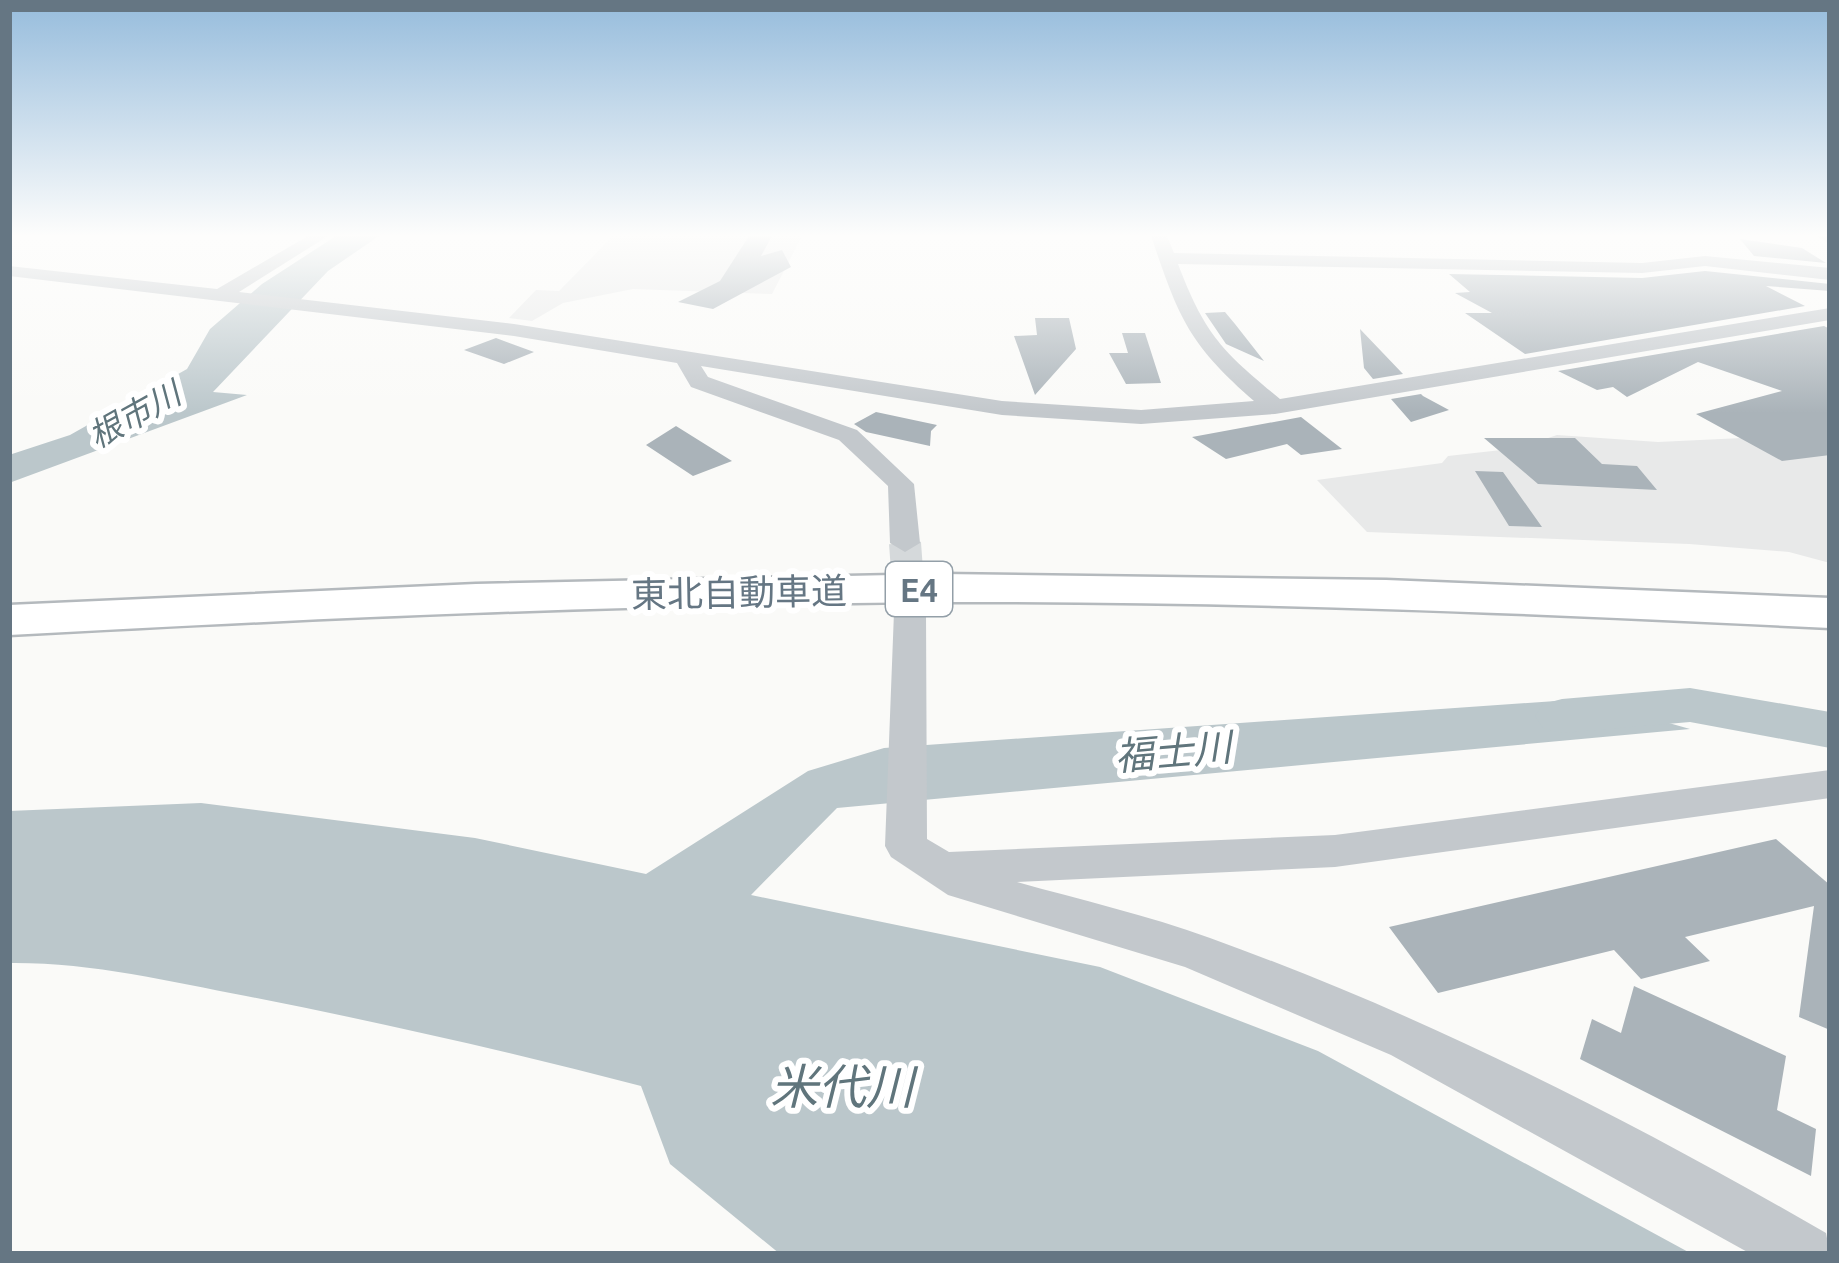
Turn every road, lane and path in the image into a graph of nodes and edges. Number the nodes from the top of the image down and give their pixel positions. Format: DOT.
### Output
graph roads {
  1 [pos="218,295"];
  2 [pos="1180,295"];
  3 [pos="228,296"];
  4 [pos="1830,314"];
  5 [pos="684,356"];
  6 [pos="1275,407"];
  7 [pos="905,543"];
  8 [pos="1830,589"];
  9 [pos="9,598"];
  10 [pos="910,612"];
  11 [pos="1830,613"];
  12 [pos="9,620"];
  13 [pos="1830,784"];
  14 [pos="924,858"];
  15 [pos="1805,1254"];
  1 -- 3 [label="street"];
  2 -- 6 [label="street"];
  3 -- 5 [label="street"];
  4 -- 6 [label="street"];
  5 -- 6 [label="street"];
  5 -- 7 [label="street"];
  8 -- 9 [label="highway, 東北自動車道 / E4"];
  10 -- 14 [label="street"];
  11 -- 12 [label="highway, 東北自動車道 / E4"];
  13 -- 14 [label="street"];
  14 -- 15 [label="street"];
}
